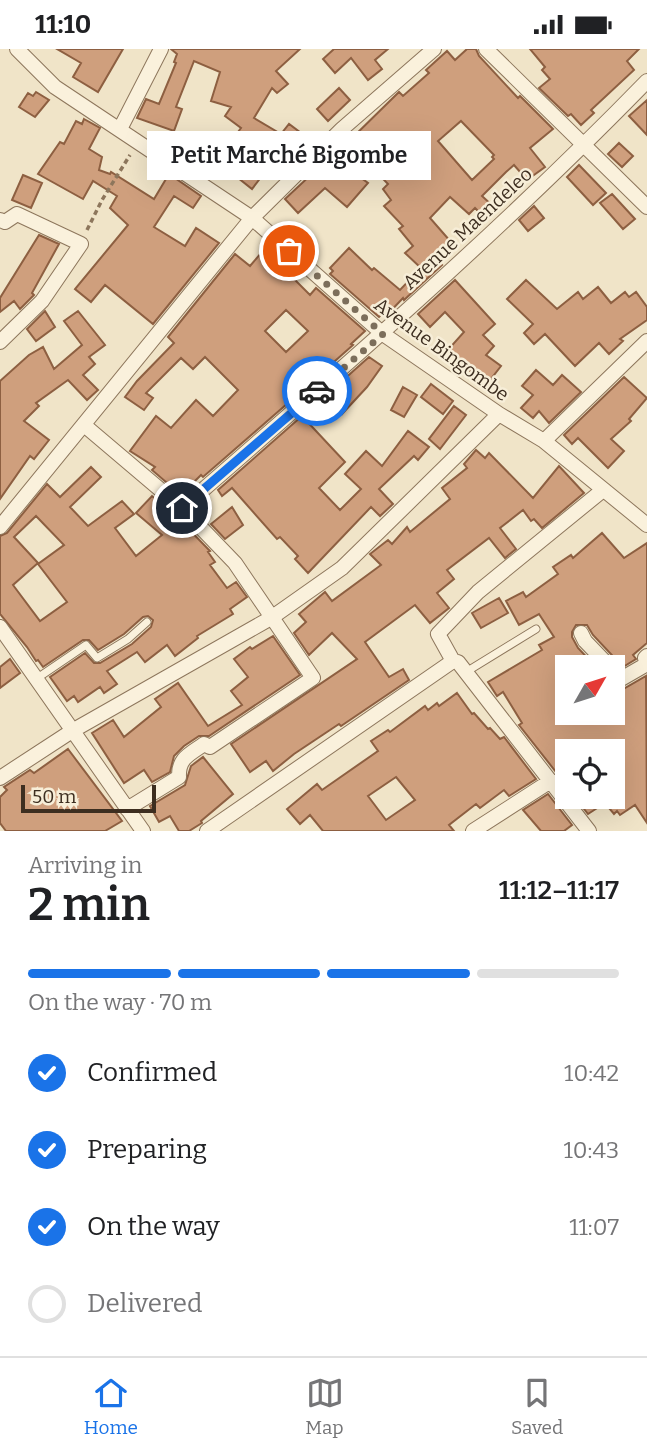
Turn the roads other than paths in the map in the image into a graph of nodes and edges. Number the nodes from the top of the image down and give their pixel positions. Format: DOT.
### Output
graph roads {
  1 [pos="17,49"];
  2 [pos="161,49"];
  3 [pos="434,49"];
  4 [pos="485,49"];
  5 [pos="647,81"];
  6 [pos="120,129"];
  7 [pos="583,146"];
  8 [pos="647,207"];
  9 [pos="252,218"];
  10 [pos="0,220"];
  11 [pos="383,334"];
  12 [pos="647,341"];
  13 [pos="0,342"];
  14 [pos="499,414"];
  15 [pos="84,425"];
  16 [pos="544,442"];
  17 [pos="603,490"];
  18 [pos="182,508"];
  19 [pos="647,525"];
  20 [pos="0,527"];
  21 [pos="271,618"];
  22 [pos="146,622"];
  23 [pos="0,627"];
  24 [pos="536,629"];
  25 [pos="581,633"];
  26 [pos="598,655"];
  27 [pos="647,656"];
  28 [pos="453,661"];
  29 [pos="466,672"];
  30 [pos="625,677"];
  31 [pos="36,679"];
  32 [pos="72,731"];
  33 [pos="0,778"];
  34 [pos="549,782"];
  35 [pos="555,782"];
  36 [pos="127,809"];
  37 [pos="143,831"];
  38 [pos="206,831"];
  39 [pos="473,831"];
  40 [pos="589,831"];
  1 -- 6 [label="street, Avenue Bingombe"];
  2 -- 6 [label="street"];
  3 -- 9 [label="street"];
  4 -- 7 [label="street"];
  5 -- 7 [label="street, Avenue Maendeleo"];
  6 -- 9 [label="street, Avenue Bingombe"];
  7 -- 8 [label="street"];
  7 -- 11 [label="street, Avenue Maendeleo"];
  9 -- 11 [label="street, Avenue Bingombe"];
  9 -- 15 [label="street"];
  10 -- 13 [label="street"];
  11 -- 14 [label="street, Avenue Bingombe"];
  11 -- 18 [label="street, Avenue Maendeleo"];
  12 -- 16 [label="street"];
  14 -- 16 [label="street, Avenue Bingombe"];
  14 -- 21 [label="street"];
  15 -- 18 [label="street"];
  15 -- 20 [label="street"];
  16 -- 17 [label="street, Avenue Bingombe"];
  17 -- 19 [label="street, Avenue Bingombe"];
  17 -- 28 [label="street"];
  18 -- 21 [label="street"];
  21 -- 32 [label="street"];
  21 -- 36 [label="street"];
  22 -- 31 [label="lane"];
  23 -- 31 [label="street"];
  24 -- 29 [label="lane"];
  25 -- 26 [label="street"];
  27 -- 30 [label="street"];
  28 -- 29 [label="street"];
  28 -- 38 [label="street"];
  29 -- 34 [label="street"];
  31 -- 32 [label="street"];
  32 -- 33 [label="street"];
  32 -- 36 [label="street"];
  34 -- 35 [label="street"];
  34 -- 39 [label="street"];
  34 -- 40 [label="street"];
  36 -- 37 [label="street"];
}
